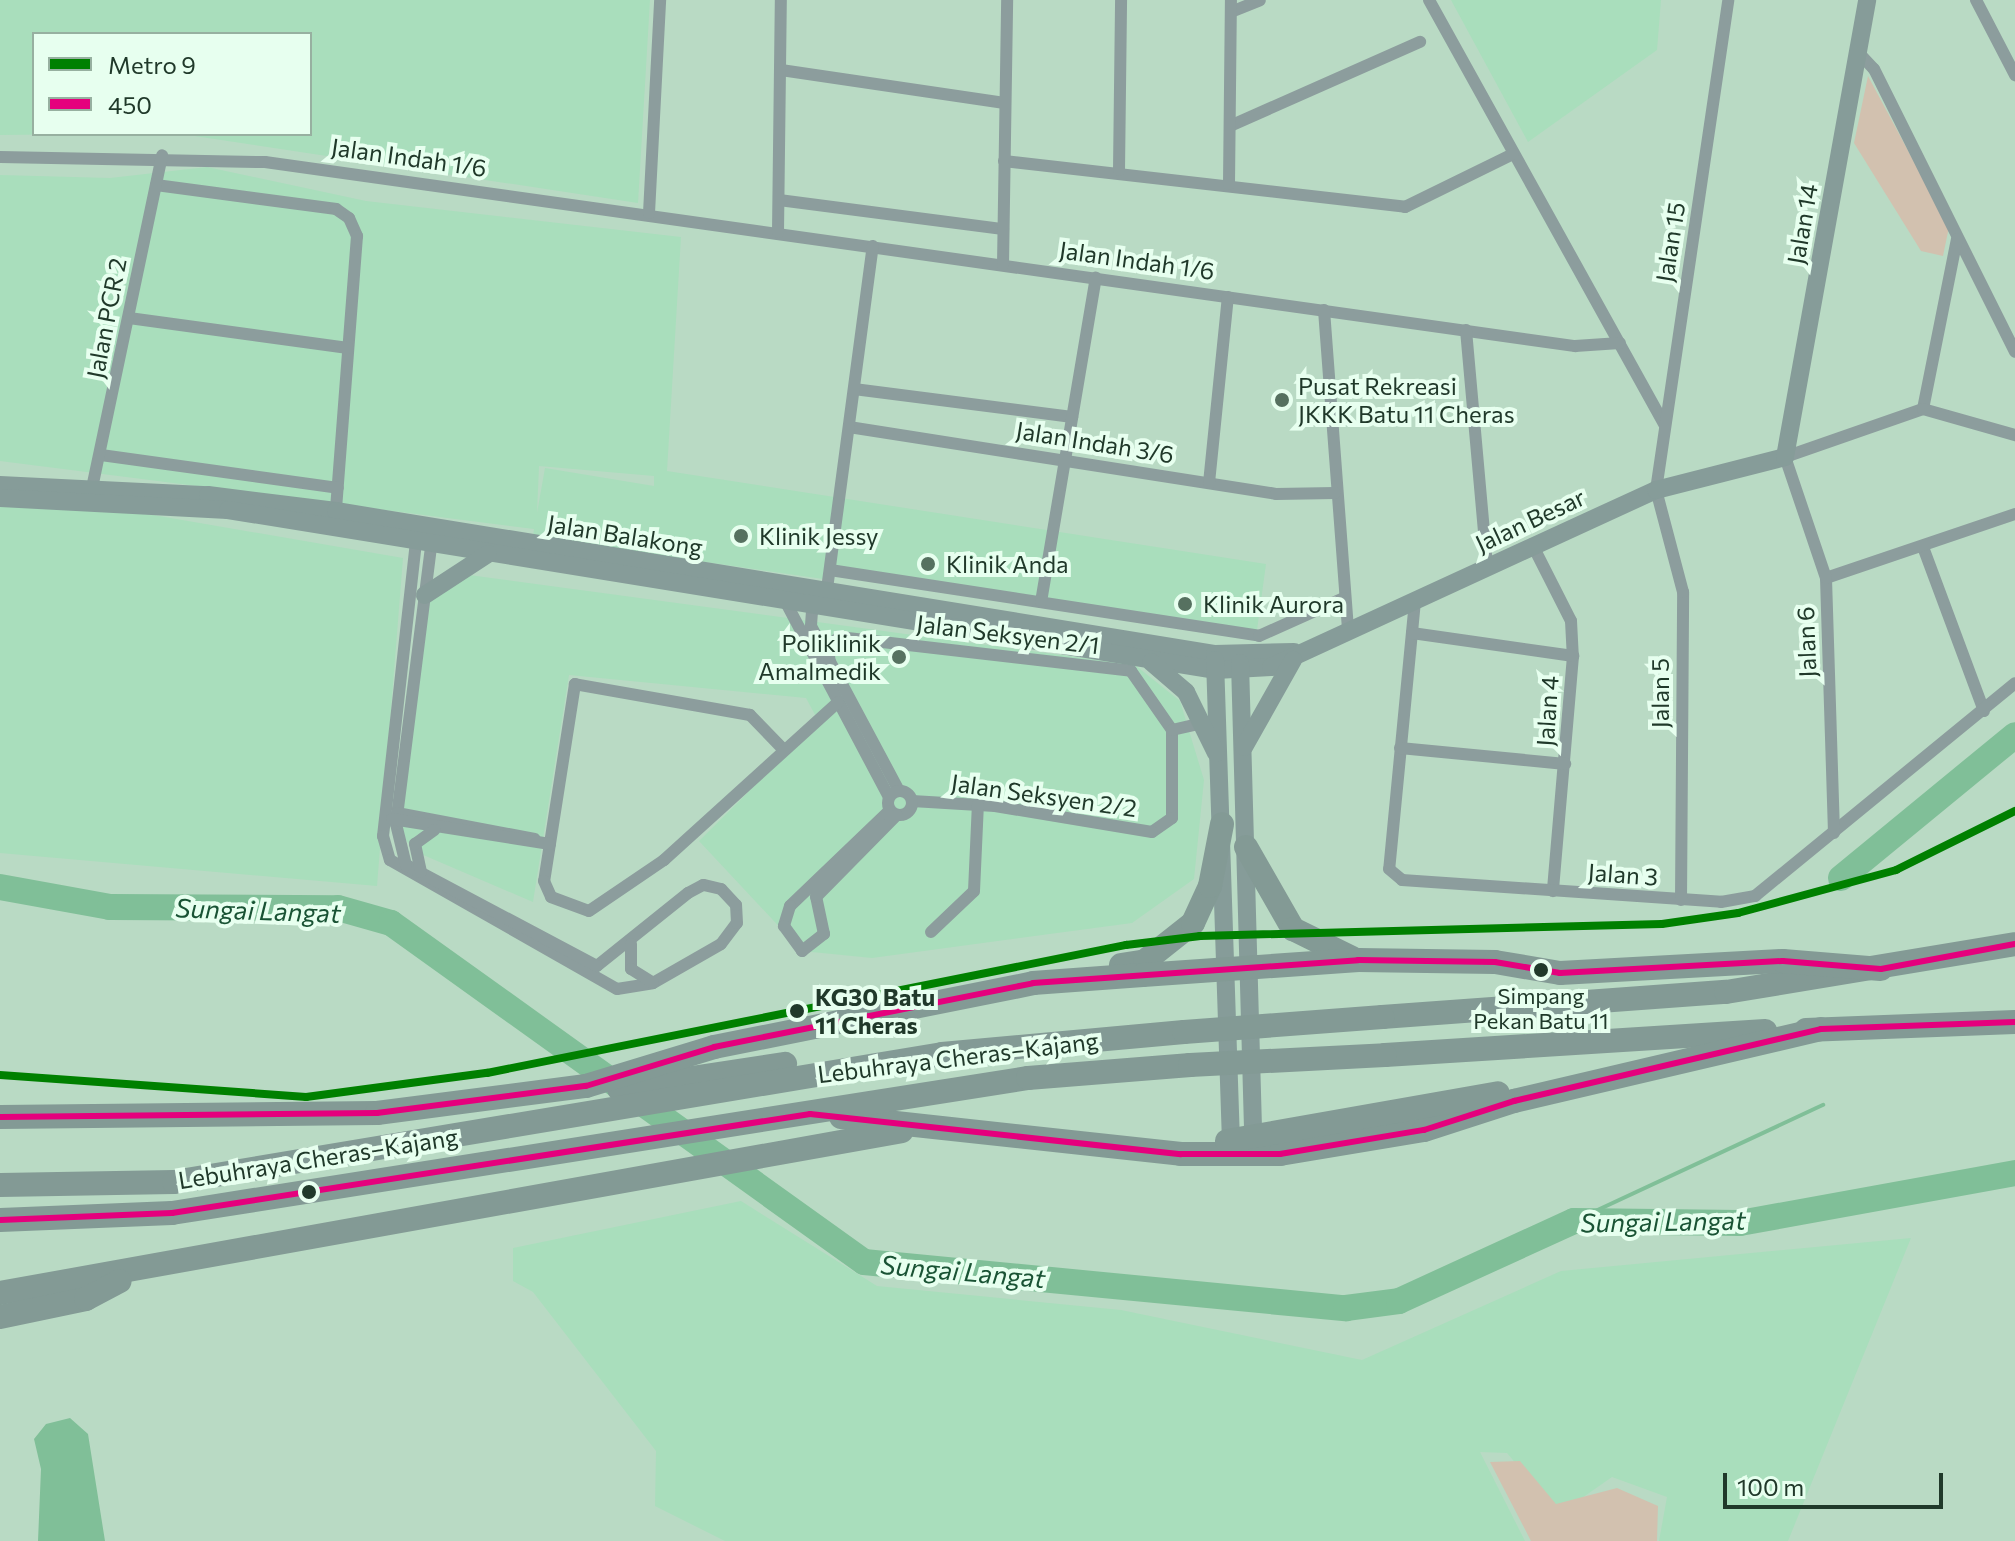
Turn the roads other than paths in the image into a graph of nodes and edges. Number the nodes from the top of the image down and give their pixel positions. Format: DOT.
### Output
graph roads {
  1 [pos="660,0"];
  2 [pos="781,0"];
  3 [pos="1007,0"];
  4 [pos="1121,0"];
  5 [pos="1260,0"];
  6 [pos="1429,0"];
  7 [pos="1728,0"];
  8 [pos="1867,0"];
  9 [pos="1976,0"];
  10 [pos="1231,6"];
  11 [pos="1420,42"];
  12 [pos="1858,52"];
  13 [pos="781,70"];
  14 [pos="2015,75"];
  15 [pos="1005,103"];
  16 [pos="1230,126"];
  17 [pos="1513,154"];
  18 [pos="162,155"];
  19 [pos="0,157"];
  20 [pos="1004,161"];
  21 [pos="1119,170"];
  22 [pos="1229,184"];
  23 [pos="156,185"];
  24 [pos="779,200"];
  25 [pos="649,213"];
  26 [pos="1003,229"];
  27 [pos="778,232"];
  28 [pos="1957,239"];
  29 [pos="873,246"];
  30 [pos="1003,265"];
  31 [pos="1096,278"];
  32 [pos="1228,297"];
  33 [pos="1324,310"];
  34 [pos="129,318"];
  35 [pos="1466,330"];
  36 [pos="1620,343"];
  37 [pos="348,348"];
  38 [pos="2015,352"];
  39 [pos="854,389"];
  40 [pos="1923,409"];
  41 [pos="1072,417"];
  42 [pos="1665,424"];
  43 [pos="849,427"];
  44 [pos="2015,435"];
  45 [pos="101,455"];
  46 [pos="1785,457"];
  47 [pos="1067,459"];
  48 [pos="1209,483"];
  49 [pos="0,485"];
  50 [pos="92,488"];
  51 [pos="338,488"];
  52 [pos="1656,490"];
  53 [pos="1335,493"];
  54 [pos="0,498"];
  55 [pos="336,511"];
  56 [pos="2015,514"];
  57 [pos="424,535"];
  58 [pos="1532,544"];
  59 [pos="1923,547"];
  60 [pos="488,554"];
  61 [pos="1487,566"];
  62 [pos="830,570"];
  63 [pos="1826,578"];
  64 [pos="425,595"];
  65 [pos="826,596"];
  66 [pos="783,597"];
  67 [pos="1344,598"];
  68 [pos="1415,601"];
  69 [pos="1041,602"];
  70 [pos="1348,632"];
  71 [pos="1412,633"];
  72 [pos="1573,656"];
  73 [pos="1144,657"];
  74 [pos="1298,657"];
  75 [pos="1215,662"];
  76 [pos="830,664"];
  77 [pos="1240,664"];
  78 [pos="2015,683"];
  79 [pos="838,702"];
  80 [pos="1984,711"];
  81 [pos="1203,723"];
  82 [pos="1172,730"];
  83 [pos="781,747"];
  84 [pos="1400,748"];
  85 [pos="1241,758"];
  86 [pos="1221,763"];
  87 [pos="1565,764"];
  88 [pos="912,801"];
  89 [pos="894,804"];
  90 [pos="978,804"];
  91 [pos="393,816"];
  92 [pos="1222,824"];
  93 [pos="434,830"];
  94 [pos="1834,833"];
  95 [pos="545,844"];
  96 [pos="1246,847"];
  97 [pos="421,872"];
  98 [pos="1553,891"];
  99 [pos="1681,900"];
  100 [pos="931,932"];
  101 [pos="631,944"];
  102 [pos="2015,944"];
  103 [pos="1358,960"];
  104 [pos="1252,968"];
  105 [pos="1226,969"];
  106 [pos="1881,969"];
  107 [pos="653,983"];
  108 [pos="1033,983"];
  109 [pos="2015,1022"];
  110 [pos="1821,1029"];
  111 [pos="942,1054"];
  112 [pos="1627,1074"];
  113 [pos="578,1092"];
  114 [pos="810,1114"];
  115 [pos="0,1117"];
  116 [pos="916,1128"];
  117 [pos="1242,1140"];
  118 [pos="1149,1148"];
  119 [pos="0,1185"];
  120 [pos="0,1220"];
  121 [pos="135,1273"];
  122 [pos="0,1293"];
  123 [pos="0,1317"];
  1 -- 25 [label="street"];
  2 -- 13 [label="street"];
  3 -- 15 [label="street"];
  4 -- 21 [label="street"];
  5 -- 10 [label="street"];
  6 -- 17 [label="street"];
  7 -- 42 [label="street, Jalan 15"];
  8 -- 12 [label="street, Jalan 14"];
  9 -- 14 [label="street"];
  10 -- 16 [label="street"];
  11 -- 16 [label="street"];
  12 -- 28 [label="street"];
  12 -- 46 [label="street, Jalan 14"];
  13 -- 15 [label="street"];
  13 -- 24 [label="street"];
  15 -- 20 [label="street"];
  16 -- 22 [label="street"];
  17 -- 22 [label="street"];
  17 -- 36 [label="street"];
  18 -- 19 [label="street, Jalan Indah 1/6"];
  18 -- 23 [label="street, Jalan PCR 2"];
  18 -- 25 [label="street, Jalan Indah 1/6"];
  20 -- 21 [label="street"];
  20 -- 26 [label="street"];
  21 -- 22 [label="street"];
  23 -- 34 [label="street, Jalan PCR 2"];
  23 -- 37 [label="street"];
  24 -- 26 [label="street"];
  24 -- 27 [label="street"];
  25 -- 27 [label="street, Jalan Indah 1/6"];
  26 -- 30 [label="street"];
  27 -- 29 [label="street, Jalan Indah 1/6"];
  28 -- 38 [label="street"];
  28 -- 40 [label="street"];
  29 -- 30 [label="street, Jalan Indah 1/6"];
  29 -- 39 [label="street"];
  30 -- 31 [label="street, Jalan Indah 1/6"];
  31 -- 32 [label="street, Jalan Indah 1/6"];
  31 -- 41 [label="street"];
  32 -- 33 [label="street, Jalan Indah 1/6"];
  32 -- 48 [label="street"];
  33 -- 35 [label="street, Jalan Indah 1/6"];
  33 -- 53 [label="street"];
  34 -- 37 [label="street"];
  34 -- 45 [label="street, Jalan PCR 2"];
  35 -- 36 [label="street, Jalan Indah 1/6"];
  35 -- 61 [label="street"];
  36 -- 42 [label="street"];
  37 -- 51 [label="street"];
  39 -- 41 [label="street, Jalan Indah 3/6"];
  39 -- 43 [label="street"];
  40 -- 44 [label="street"];
  40 -- 46 [label="street"];
  41 -- 47 [label="street"];
  42 -- 52 [label="street, Jalan 15"];
  43 -- 47 [label="street, Jalan Indah 3/6"];
  43 -- 62 [label="street"];
  45 -- 50 [label="street, Jalan PCR 2"];
  45 -- 51 [label="street"];
  46 -- 52 [label="street, Jalan Besar"];
  46 -- 63 [label="street, Jalan 6"];
  47 -- 48 [label="street, Jalan Indah 3/6"];
  47 -- 69 [label="street"];
  48 -- 53 [label="street, Jalan Indah 3/6"];
  49 -- 50 [label="street, Jalan Balakong"];
  50 -- 55 [label="street, Jalan Balakong"];
  51 -- 55 [label="street"];
  52 -- 58 [label="street, Jalan Besar"];
  52 -- 99 [label="street, Jalan 5"];
  53 -- 67 [label="street"];
  54 -- 57 [label="street, Jalan Balakong"];
  55 -- 57 [label="street, Jalan Balakong"];
  56 -- 59 [label="street"];
  57 -- 60 [label="street, Jalan Balakong"];
  57 -- 64 [label="street"];
  57 -- 65 [label="street, Jalan Balakong"];
  57 -- 91 [label="street"];
  58 -- 61 [label="street, Jalan Besar"];
  58 -- 72 [label="street, Jalan 4"];
  59 -- 63 [label="street"];
  59 -- 80 [label="street"];
  60 -- 64 [label="street"];
  60 -- 66 [label="street, Jalan Balakong"];
  61 -- 68 [label="street, Jalan Besar"];
  62 -- 65 [label="street"];
  62 -- 69 [label="street"];
  63 -- 94 [label="street, Jalan 6"];
  64 -- 91 [label="street"];
  65 -- 66 [label="street, Jalan Balakong"];
  65 -- 73 [label="street, Jalan Balakong"];
  65 -- 75 [label="street, Jalan Balakong"];
  65 -- 76 [label="street"];
  66 -- 79 [label="street"];
  67 -- 69 [label="street"];
  67 -- 70 [label="street"];
  68 -- 70 [label="street, Jalan Besar"];
  68 -- 71 [label="street"];
  70 -- 74 [label="street, Jalan Besar"];
  71 -- 72 [label="street"];
  71 -- 84 [label="street"];
  72 -- 87 [label="street, Jalan 4"];
  73 -- 75 [label="street, Jalan Balakong"];
  73 -- 81 [label="street"];
  74 -- 77 [label="street, Jalan Besar"];
  74 -- 85 [label="street"];
  75 -- 77 [label="street"];
  75 -- 86 [label="street"];
  76 -- 82 [label="street, Jalan Seksyen 2/1"];
  76 -- 89 [label="street"];
  77 -- 85 [label="street"];
  78 -- 80 [label="street, Jalan 3"];
  79 -- 83 [label="street"];
  79 -- 89 [label="street"];
  80 -- 94 [label="street, Jalan 3"];
  81 -- 82 [label="street"];
  81 -- 86 [label="street"];
  82 -- 90 [label="street, Jalan Seksyen 2/2"];
  83 -- 95 [label="street"];
  83 -- 95 [label="street"];
  84 -- 87 [label="street"];
  84 -- 98 [label="street, Jalan 3"];
  85 -- 96 [label="street"];
  86 -- 92 [label="street"];
  87 -- 98 [label="street, Jalan 4"];
  88 -- 89 [label="street"];
  88 -- 89 [label="street"];
  88 -- 90 [label="street, Jalan Seksyen 2/2"];
  89 -- 89 [label="street"];
  90 -- 100 [label="street"];
  91 -- 93 [label="street"];
  91 -- 95 [label="street"];
  91 -- 97 [label="street"];
  91 -- 107 [label="street"];
  92 -- 105 [label="street"];
  92 -- 108 [label="highway"];
  93 -- 95 [label="street"];
  93 -- 97 [label="street"];
  94 -- 99 [label="street, Jalan 3"];
  96 -- 103 [label="highway"];
  96 -- 104 [label="street"];
  97 -- 101 [label="street"];
  98 -- 99 [label="street, Jalan 3"];
  101 -- 107 [label="street"];
  101 -- 107 [label="street"];
  102 -- 106 [label="highway, Lebuhraya Cheras–Kajang"];
  103 -- 104 [label="highway"];
  103 -- 106 [label="highway"];
  104 -- 105 [label="highway"];
  104 -- 117 [label="street"];
  105 -- 108 [label="highway"];
  105 -- 117 [label="street"];
  106 -- 111 [label="highway, Lebuhraya Cheras–Kajang, bridge"];
  108 -- 113 [label="highway"];
  109 -- 110 [label="highway, Lebuhraya Cheras–Kajang"];
  110 -- 112 [label="highway"];
  110 -- 114 [label="highway, Lebuhraya Cheras–Kajang, bridge"];
  111 -- 113 [label="highway"];
  111 -- 119 [label="highway, Lebuhraya Cheras–Kajang"];
  112 -- 117 [label="highway"];
  112 -- 118 [label="highway"];
  113 -- 115 [label="highway"];
  114 -- 116 [label="highway"];
  114 -- 120 [label="highway, Lebuhraya Cheras–Kajang"];
  116 -- 118 [label="highway"];
  116 -- 121 [label="highway"];
  117 -- 118 [label="highway"];
  121 -- 122 [label="highway"];
  121 -- 123 [label="highway"];
}
